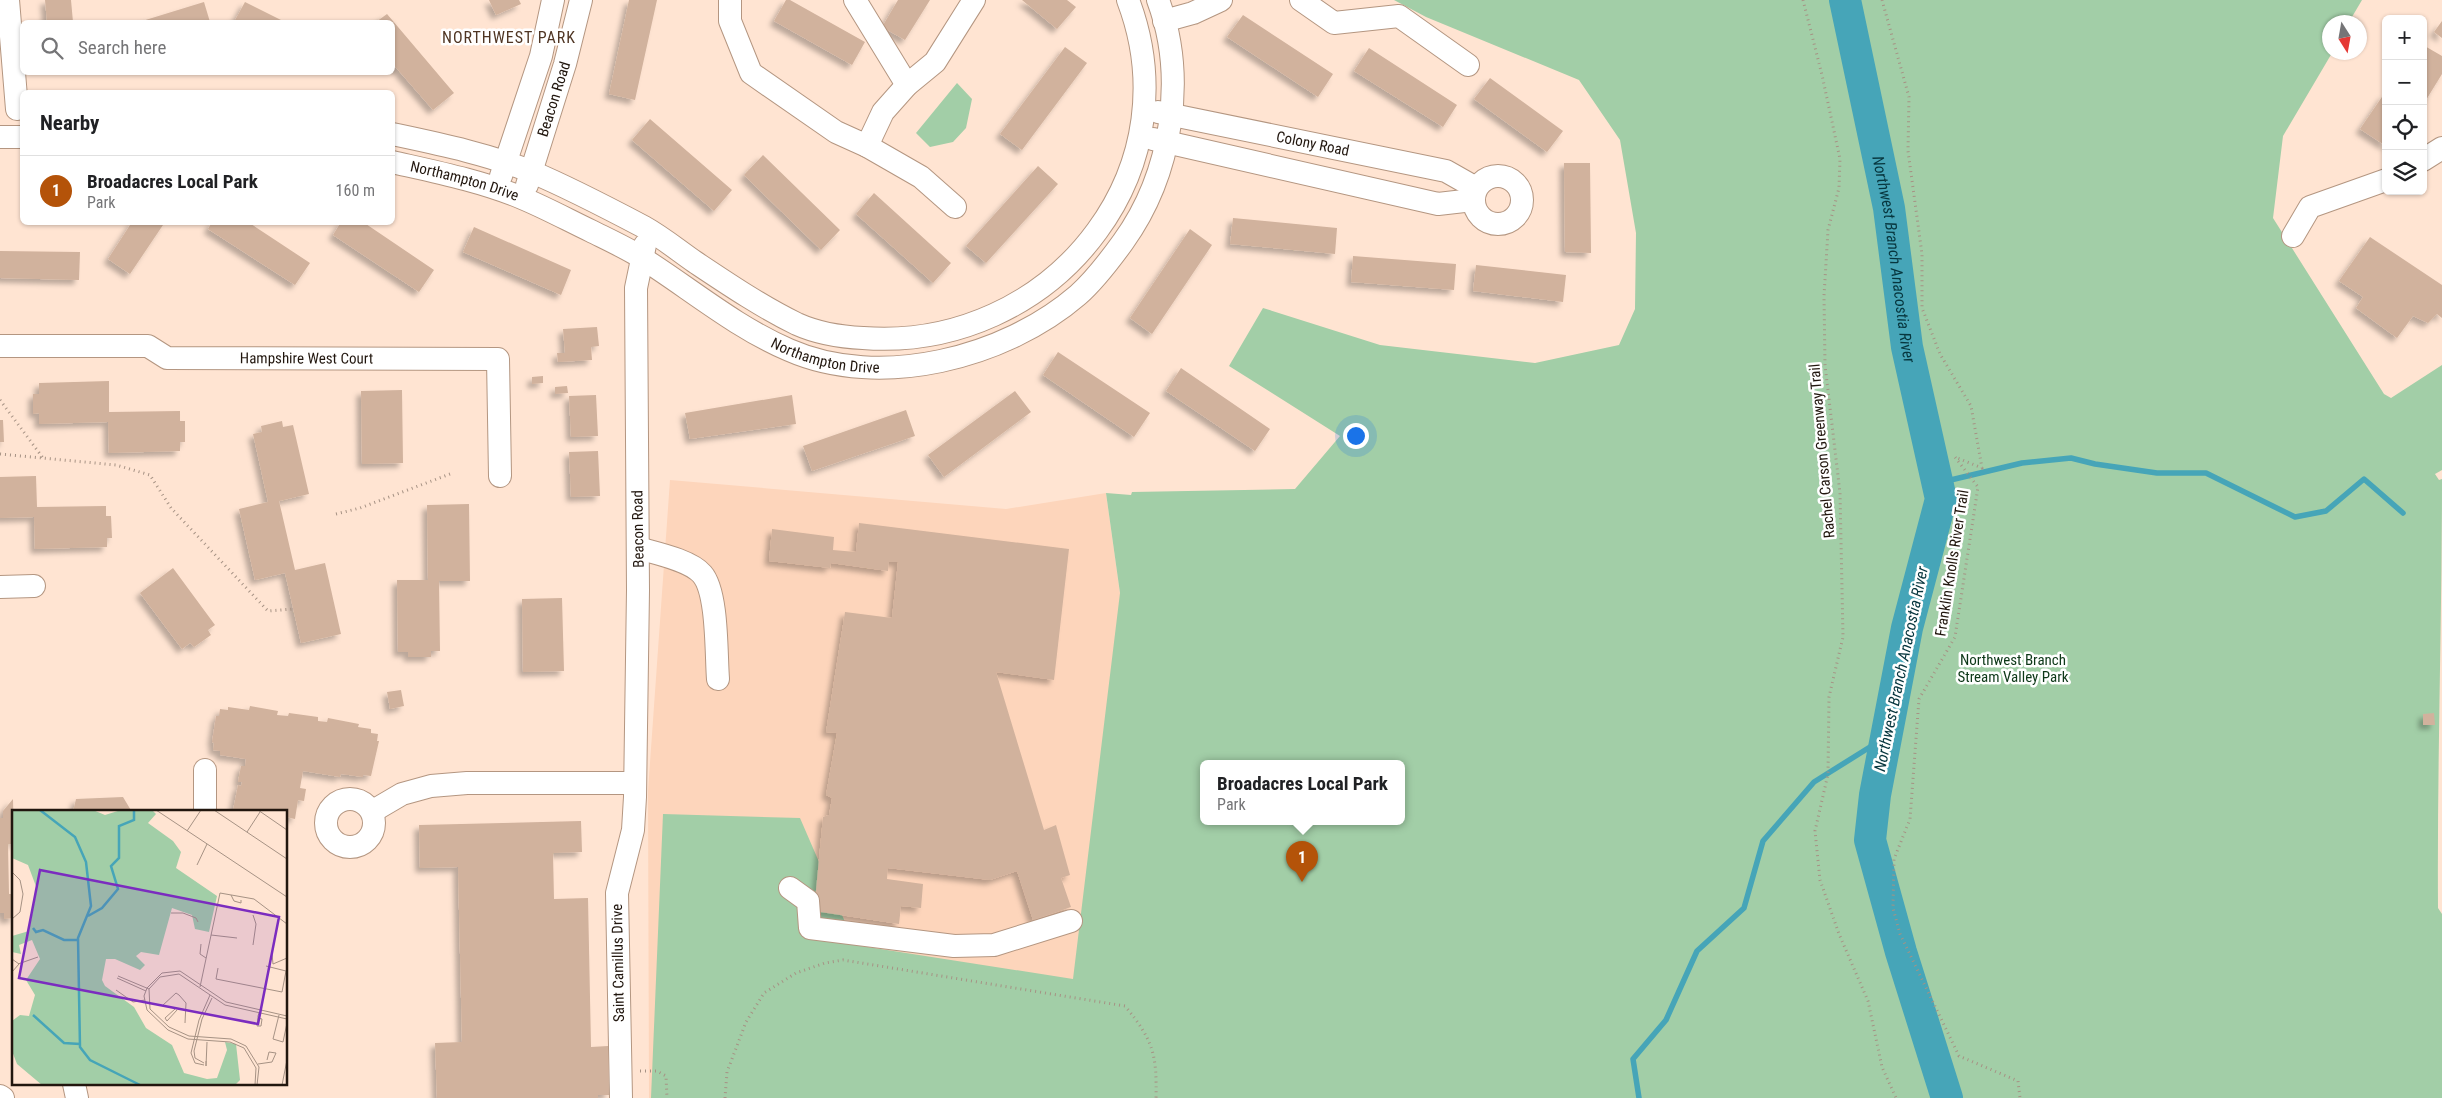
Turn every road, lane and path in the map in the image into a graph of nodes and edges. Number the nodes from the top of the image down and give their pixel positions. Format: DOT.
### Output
graph roads {
  1 [pos="8,0"];
  2 [pos="553,0"];
  3 [pos="581,0"];
  4 [pos="730,0"];
  5 [pos="855,0"];
  6 [pos="974,0"];
  7 [pos="1128,0"];
  8 [pos="1221,0"];
  9 [pos="1301,0"];
  10 [pos="1803,0"];
  11 [pos="1882,0"];
  12 [pos="1161,10"];
  13 [pos="6,54"];
  14 [pos="1468,64"];
  15 [pos="907,85"];
  16 [pos="13,109"];
  17 [pos="1146,110"];
  18 [pos="1172,113"];
  19 [pos="395,135"];
  20 [pos="0,137"];
  21 [pos="20,137"];
  22 [pos="1140,137"];
  23 [pos="1167,141"];
  24 [pos="867,146"];
  25 [pos="2442,148"];
  26 [pos="2427,157"];
  27 [pos="395,163"];
  28 [pos="505,163"];
  29 [pos="532,172"];
  30 [pos="2382,181"];
  31 [pos="496,189"];
  32 [pos="522,198"];
  33 [pos="955,207"];
  34 [pos="648,229"];
  35 [pos="2293,236"];
  36 [pos="642,259"];
  37 [pos="1005,310"];
  38 [pos="1018,334"];
  39 [pos="0,346"];
  40 [pos="0,400"];
  41 [pos="0,454"];
  42 [pos="44,459"];
  43 [pos="450,474"];
  44 [pos="500,476"];
  45 [pos="336,514"];
  46 [pos="638,548"];
  47 [pos="34,586"];
  48 [pos="0,587"];
  49 [pos="293,608"];
  50 [pos="718,679"];
  51 [pos="204,770"];
  52 [pos="634,783"];
  53 [pos="205,810"];
  54 [pos="373,811"];
  55 [pos="633,830"];
  56 [pos="790,888"];
  57 [pos="1071,921"];
  58 [pos="632,1072"];
  59 [pos="621,1098"];
  60 [pos="667,1098"];
  61 [pos="725,1098"];
  62 [pos="1156,1098"];
  63 [pos="1896,1098"];
  64 [pos="2020,1098"];
  1 -- 13 [label="street"];
  2 -- 28 [label="street, Beacon Road"];
  3 -- 29 [label="street, Beacon Road"];
  4 -- 24 [label="street"];
  5 -- 15 [label="street"];
  6 -- 15 [label="street"];
  7 -- 17 [label="street, Northampton Drive"];
  8 -- 12 [label="street"];
  9 -- 14 [label="street"];
  10 -- 63 [label="path, Rachel Carson Greenway Trail"];
  11 -- 64 [label="path, Franklin Knolls River Trail"];
  12 -- 18 [label="street, Northampton Drive"];
  13 -- 16 [label="street"];
  15 -- 24 [label="street"];
  17 -- 18 [label="street, Colony Road"];
  17 -- 22 [label="street, Northampton Drive"];
  18 -- 23 [label="street, Northampton Drive"];
  18 -- 23 [label="street, Colony Road"];
  19 -- 28 [label="street, Northampton Drive"];
  20 -- 21 [label="street"];
  22 -- 23 [label="street, Colony Road"];
  22 -- 37 [label="street, Northampton Drive"];
  23 -- 38 [label="street, Northampton Drive"];
  24 -- 33 [label="street"];
  25 -- 26 [label="street"];
  27 -- 31 [label="street, Northampton Drive"];
  28 -- 29 [label="street, Northampton Drive"];
  28 -- 31 [label="street, Beacon Road"];
  29 -- 32 [label="street, Beacon Road"];
  29 -- 34 [label="street, Northampton Drive"];
  30 -- 35 [label="street"];
  31 -- 32 [label="street, Northampton Drive"];
  32 -- 36 [label="street, Northampton Drive"];
  34 -- 36 [label="street, Beacon Road"];
  34 -- 37 [label="street, Northampton Drive"];
  36 -- 38 [label="street, Northampton Drive"];
  36 -- 46 [label="street, Beacon Road"];
  37 -- 38 [label="street"];
  39 -- 44 [label="street, Hampshire West Court"];
  40 -- 42 [label="path"];
  41 -- 42 [label="path"];
  42 -- 49 [label="path"];
  43 -- 45 [label="path"];
  46 -- 50 [label="street"];
  46 -- 52 [label="street, Beacon Road"];
  47 -- 48 [label="street"];
  51 -- 53 [label="street"];
  52 -- 54 [label="street"];
  52 -- 55 [label="street, Beacon Road"];
  55 -- 59 [label="street, Saint Camillus Drive"];
  56 -- 57 [label="street"];
  58 -- 60 [label="path"];
  61 -- 62 [label="path"];
}
